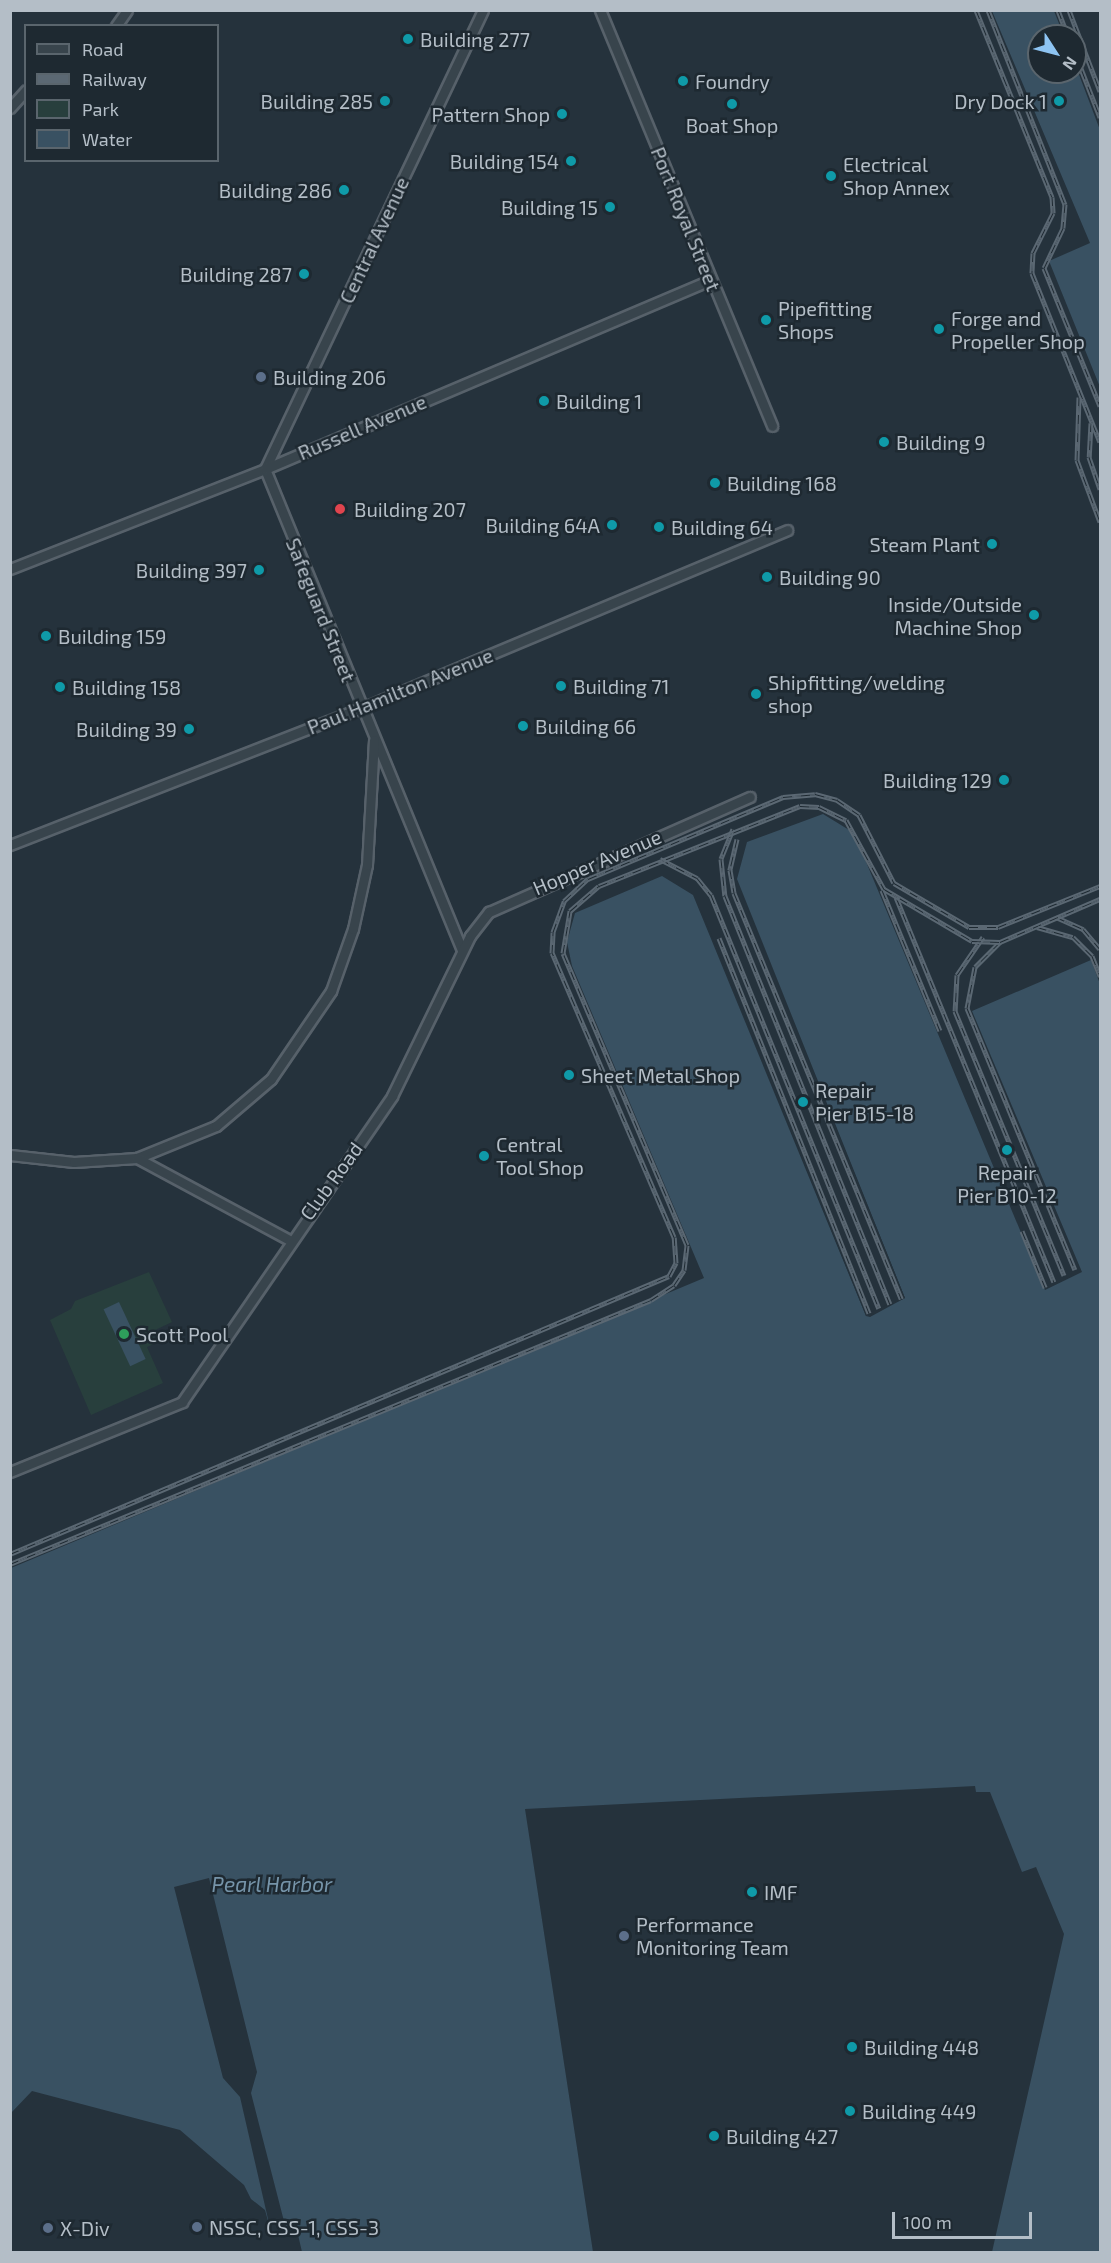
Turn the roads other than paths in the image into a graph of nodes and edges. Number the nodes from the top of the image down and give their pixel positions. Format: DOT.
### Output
graph roads {
  1 [pos="115,10"];
  2 [pos="483,10"];
  3 [pos="600,10"];
  4 [pos="126,13"];
  5 [pos="24,92"];
  6 [pos="10,108"];
  7 [pos="711,280"];
  8 [pos="772,426"];
  9 [pos="265,469"];
  10 [pos="787,530"];
  11 [pos="10,569"];
  12 [pos="362,708"];
  13 [pos="374,740"];
  14 [pos="750,797"];
  15 [pos="10,845"];
  16 [pos="462,950"];
  17 [pos="10,1155"];
  18 [pos="137,1158"];
  19 [pos="289,1240"];
  20 [pos="10,1472"];
  1 -- 4 [label="street"];
  2 -- 9 [label="street, Central Avenue"];
  3 -- 7 [label="street, Port Royal Street"];
  5 -- 6 [label="street"];
  7 -- 8 [label="street, Port Royal Street"];
  7 -- 9 [label="street, Russell Avenue"];
  9 -- 11 [label="street, Russell Avenue"];
  9 -- 12 [label="street, Safeguard Street"];
  10 -- 12 [label="street, Paul Hamilton Avenue"];
  12 -- 13 [label="street, Safeguard Street"];
  12 -- 15 [label="street, Paul Hamilton Avenue"];
  13 -- 16 [label="street, Safeguard Street"];
  13 -- 18 [label="street"];
  14 -- 16 [label="street, Hopper Avenue"];
  16 -- 19 [label="street, Club Road"];
  17 -- 18 [label="street"];
  18 -- 19 [label="street"];
  19 -- 20 [label="street, Club Road"];
}
